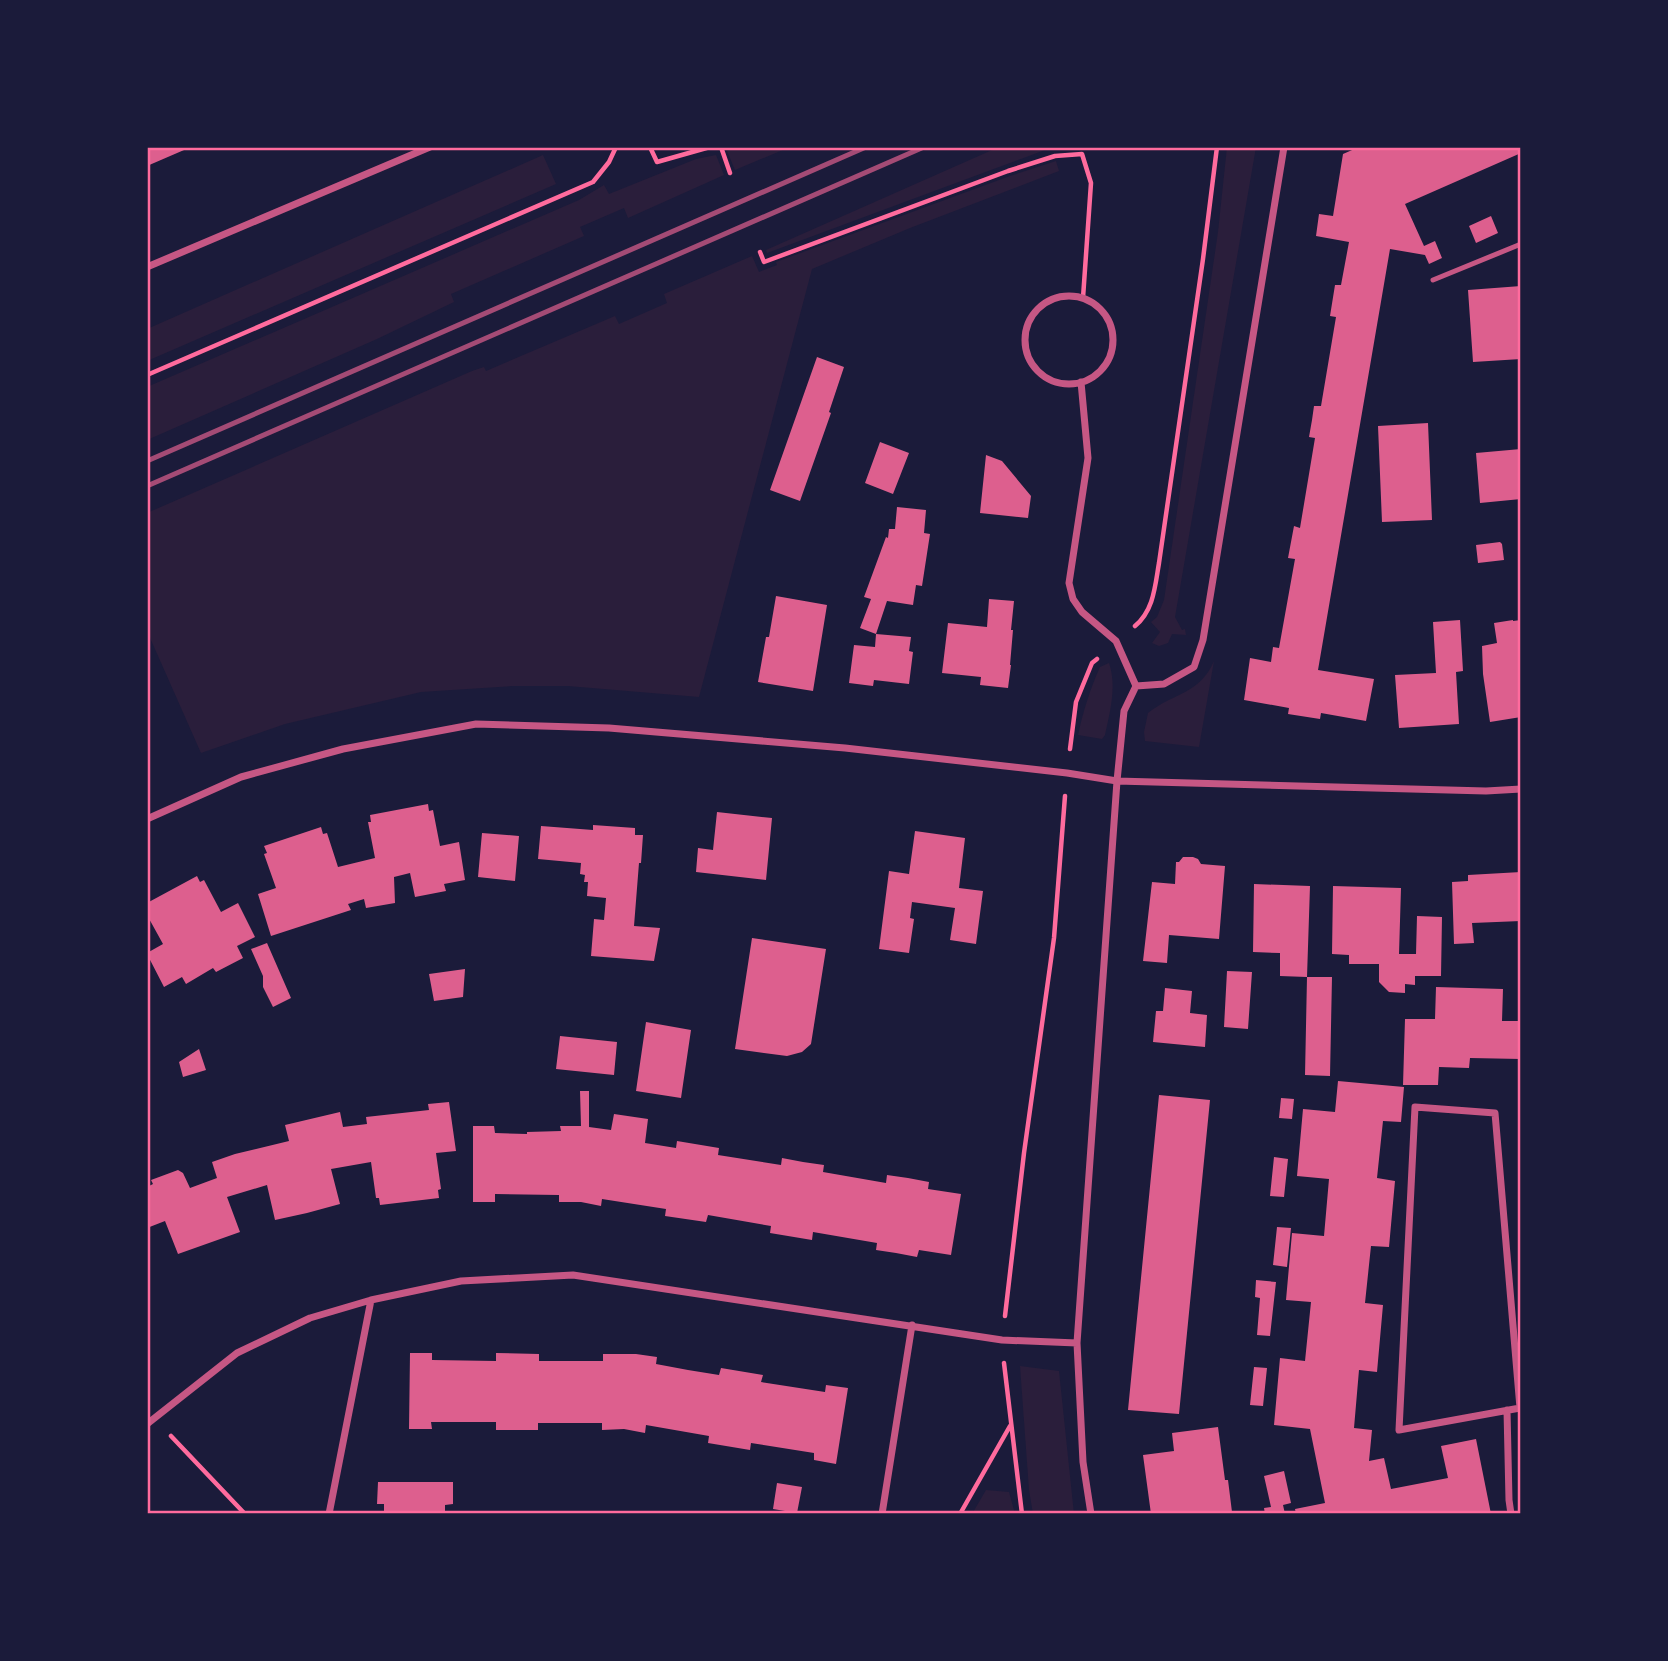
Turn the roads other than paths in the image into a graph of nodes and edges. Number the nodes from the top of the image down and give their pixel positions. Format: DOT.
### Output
graph roads {
  1 [pos="430,147"];
  2 [pos="1284,147"];
  3 [pos="1521,244"];
  4 [pos="147,267"];
  5 [pos="1433,280"];
  6 [pos="1081,382"];
  7 [pos="1136,686"];
  8 [pos="1116,781"];
  9 [pos="1521,789"];
  10 [pos="147,820"];
  11 [pos="371,1300"];
  12 [pos="912,1325"];
  13 [pos="1077,1343"];
  14 [pos="1507,1410"];
  15 [pos="147,1424"];
  16 [pos="329,1514"];
  17 [pos="881,1514"];
  18 [pos="1091,1514"];
  19 [pos="1511,1514"];
  1 -- 4 [label="street"];
  2 -- 7 [label="street"];
  3 -- 5 [label="lane"];
  6 -- 6 [label="street"];
  6 -- 7 [label="street"];
  7 -- 8 [label="street"];
  8 -- 9 [label="street"];
  8 -- 10 [label="street"];
  8 -- 13 [label="street"];
  11 -- 12 [label="street"];
  11 -- 15 [label="street"];
  11 -- 16 [label="street"];
  12 -- 13 [label="street"];
  12 -- 17 [label="street"];
  13 -- 18 [label="street"];
  14 -- 14 [label="street"];
  14 -- 19 [label="street"];
}
